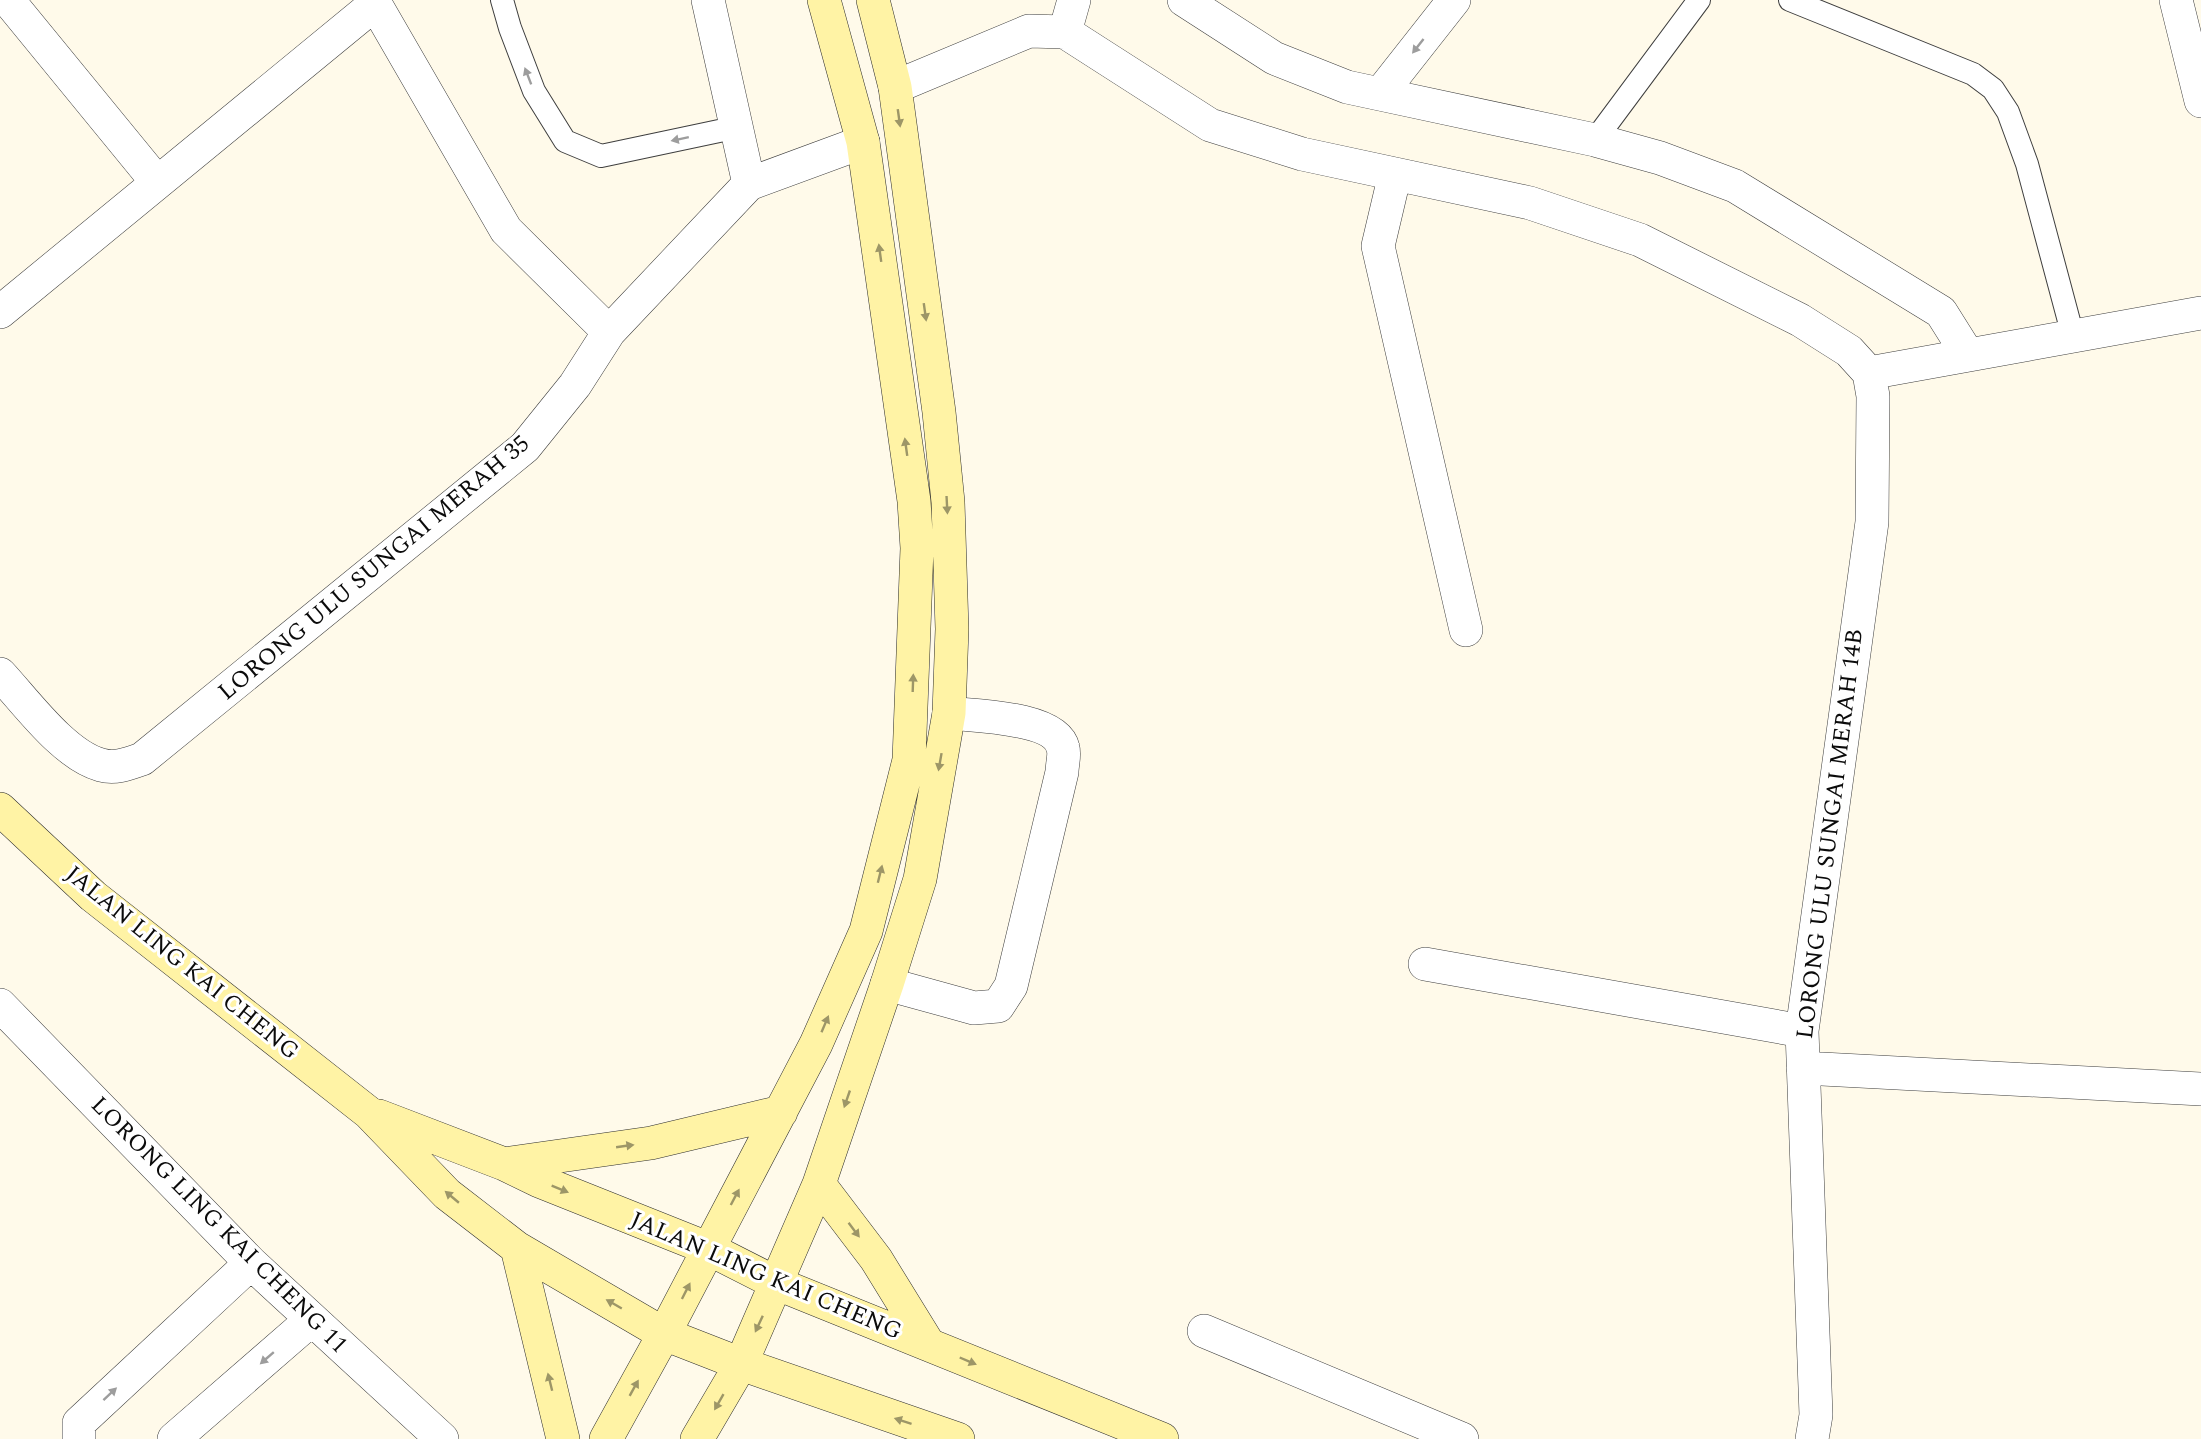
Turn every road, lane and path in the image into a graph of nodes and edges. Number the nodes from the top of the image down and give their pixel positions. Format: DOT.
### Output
graph roads {
  1 [pos="8,0"];
  2 [pos="502,0"];
  3 [pos="708,0"];
  4 [pos="824,0"];
  5 [pos="873,0"];
  6 [pos="1074,0"];
  7 [pos="1184,0"];
  8 [pos="1454,0"];
  9 [pos="1699,0"];
  10 [pos="1790,0"];
  11 [pos="2176,0"];
  12 [pos="374,2"];
  13 [pos="1065,32"];
  14 [pos="895,87"];
  15 [pos="1380,94"];
  16 [pos="2201,101"];
  17 [pos="738,127"];
  18 [pos="1595,140"];
  19 [pos="863,142"];
  20 [pos="1395,174"];
  21 [pos="157,182"];
  22 [pos="749,184"];
  23 [pos="0,312"];
  24 [pos="2201,314"];
  25 [pos="609,332"];
  26 [pos="2073,336"];
  27 [pos="1968,356"];
  28 [pos="1869,373"];
  29 [pos="1466,630"];
  30 [pos="0,674"];
  31 [pos="949,713"];
  32 [pos="0,809"];
  33 [pos="1425,964"];
  34 [pos="887,984"];
  35 [pos="0,1005"];
  36 [pos="1802,1031"];
  37 [pos="1803,1068"];
  38 [pos="2201,1089"];
  39 [pos="781,1112"];
  40 [pos="369,1113"];
  41 [pos="504,1164"];
  42 [pos="819,1184"];
  43 [pos="518,1248"];
  44 [pos="707,1248"];
  45 [pos="251,1263"];
  46 [pos="778,1284"];
  47 [pos="311,1320"];
  48 [pos="1204,1331"];
  49 [pos="664,1334"];
  50 [pos="929,1345"];
  51 [pos="741,1364"];
  52 [pos="80,1439"];
  53 [pos="174,1439"];
  54 [pos="442,1439"];
  55 [pos="563,1439"];
  56 [pos="606,1439"];
  57 [pos="697,1439"];
  58 [pos="958,1439"];
  59 [pos="1162,1439"];
  60 [pos="1462,1439"];
  61 [pos="1812,1439"];
  1 -- 21 [label="street"];
  17 -- 2 [label="lane, one-way"];
  3 -- 17 [label="street"];
  4 -- 19 [label="street"];
  5 -- 14 [label="street"];
  6 -- 13 [label="street"];
  7 -- 15 [label="street"];
  8 -- 15 [label="street, one-way"];
  9 -- 18 [label="lane"];
  10 -- 26 [label="lane"];
  11 -- 16 [label="street"];
  12 -- 21 [label="street"];
  12 -- 25 [label="street"];
  13 -- 14 [label="street"];
  13 -- 20 [label="street"];
  14 -- 31 [label="street, one-way"];
  15 -- 18 [label="street"];
  17 -- 22 [label="street"];
  18 -- 27 [label="street"];
  19 -- 22 [label="street, LORONG ULU SUNGAI MERAH 35"];
  39 -- 19 [label="street, one-way"];
  20 -- 28 [label="street"];
  20 -- 29 [label="street"];
  21 -- 23 [label="street"];
  22 -- 25 [label="street, LORONG ULU SUNGAI MERAH 35"];
  24 -- 26 [label="street"];
  25 -- 30 [label="street, LORONG ULU SUNGAI MERAH 35"];
  26 -- 27 [label="street"];
  27 -- 28 [label="street"];
  28 -- 36 [label="street, LORONG ULU SUNGAI MERAH 14B"];
  31 -- 34 [label="street, one-way"];
  31 -- 34 [label="street"];
  32 -- 40 [label="street, JALAN LING KAI CHENG"];
  33 -- 36 [label="street"];
  34 -- 42 [label="street, one-way"];
  35 -- 45 [label="street, LORONG LING KAI CHENG 11"];
  36 -- 37 [label="street, LORONG ULU SUNGAI MERAH 14B"];
  37 -- 38 [label="street"];
  37 -- 61 [label="street, LORONG ULU SUNGAI MERAH 14B"];
  41 -- 39 [label="street, one-way"];
  44 -- 39 [label="street, one-way"];
  40 -- 41 [label="street, JALAN LING KAI CHENG"];
  43 -- 40 [label="street, JALAN LING KAI CHENG, one-way"];
  41 -- 44 [label="street, JALAN LING KAI CHENG, one-way"];
  42 -- 46 [label="street"];
  42 -- 50 [label="street, one-way"];
  49 -- 43 [label="street, JALAN LING KAI CHENG, one-way"];
  55 -- 43 [label="street, one-way"];
  44 -- 46 [label="street, JALAN LING KAI CHENG"];
  49 -- 44 [label="street, one-way"];
  45 -- 47 [label="street, LORONG LING KAI CHENG 11"];
  52 -- 45 [label="street, one-way"];
  46 -- 50 [label="street, JALAN LING KAI CHENG"];
  46 -- 51 [label="street, one-way"];
  47 -- 53 [label="street, one-way"];
  47 -- 54 [label="street, LORONG LING KAI CHENG 11"];
  48 -- 60 [label="street"];
  49 -- 51 [label="street, JALAN LING KAI CHENG"];
  56 -- 49 [label="street, one-way"];
  50 -- 59 [label="street, JALAN LING KAI CHENG, one-way"];
  51 -- 57 [label="street, one-way"];
  58 -- 51 [label="street, JALAN LING KAI CHENG, one-way"];
}
